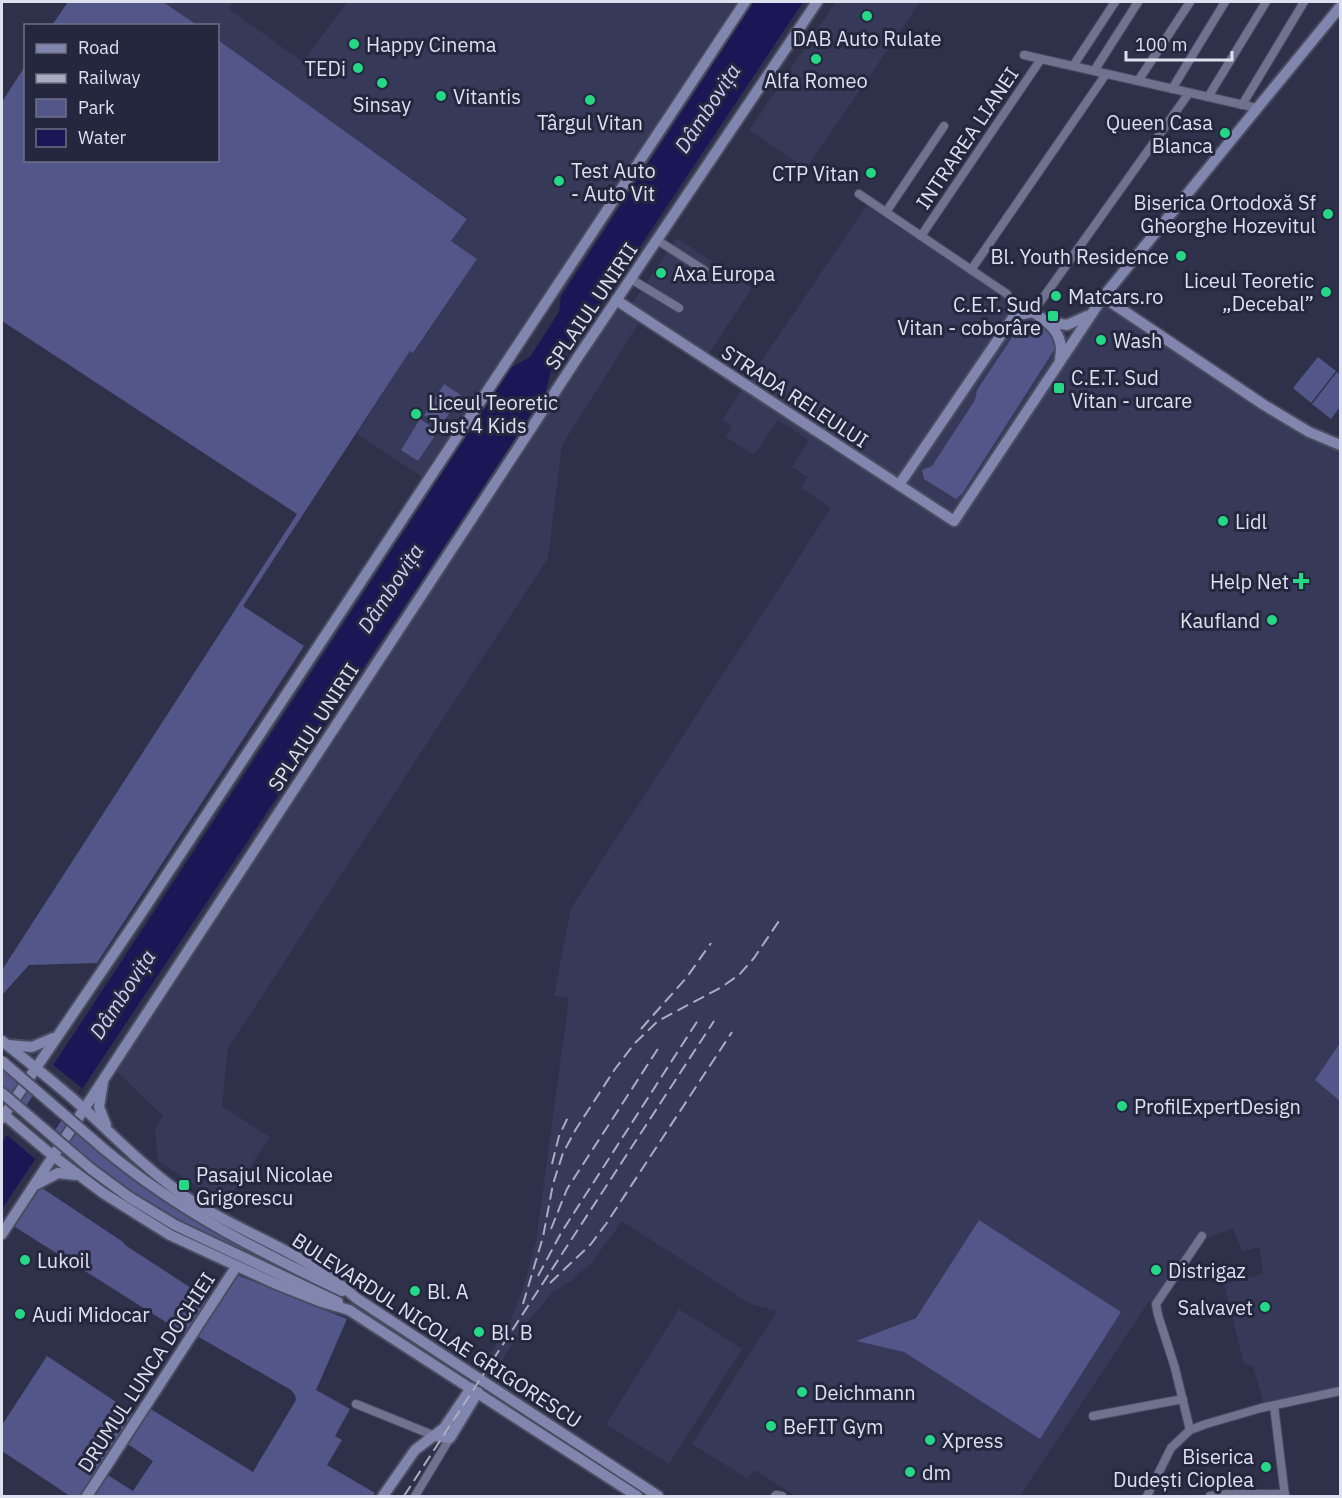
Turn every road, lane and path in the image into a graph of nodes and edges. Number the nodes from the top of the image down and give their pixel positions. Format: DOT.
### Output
graph roads {
  1 [pos="745,2"];
  2 [pos="817,2"];
  3 [pos="1115,2"];
  4 [pos="1138,2"];
  5 [pos="1190,2"];
  6 [pos="1225,2"];
  7 [pos="1266,2"];
  8 [pos="1304,2"];
  9 [pos="1341,7"];
  10 [pos="1024,56"];
  11 [pos="1041,59"];
  12 [pos="1073,66"];
  13 [pos="1094,71"];
  14 [pos="1106,74"];
  15 [pos="1138,81"];
  16 [pos="1172,89"];
  17 [pos="1189,93"];
  18 [pos="1208,97"];
  19 [pos="1242,105"];
  20 [pos="1257,108"];
  21 [pos="944,126"];
  22 [pos="859,194"];
  23 [pos="886,212"];
  24 [pos="921,236"];
  25 [pos="657,240"];
  26 [pos="704,270"];
  27 [pos="971,270"];
  28 [pos="631,279"];
  29 [pos="1103,297"];
  30 [pos="616,300"];
  31 [pos="679,308"];
  32 [pos="1033,312"];
  33 [pos="1092,312"];
  34 [pos="1018,315"];
  35 [pos="1049,322"];
  36 [pos="1059,360"];
  37 [pos="1341,447"];
  38 [pos="899,485"];
  39 [pos="57,1036"];
  40 [pos="3,1043"];
  41 [pos="2,1061"];
  42 [pos="35,1067"];
  43 [pos="105,1076"];
  44 [pos="2,1093"];
  45 [pos="84,1108"];
  46 [pos="2,1115"];
  47 [pos="115,1137"];
  48 [pos="52,1155"];
  49 [pos="80,1176"];
  50 [pos="32,1188"];
  51 [pos="2,1234"];
  52 [pos="1202,1236"];
  53 [pos="236,1267"];
  54 [pos="356,1298"];
  55 [pos="349,1310"];
  56 [pos="474,1390"];
  57 [pos="1341,1391"];
  58 [pos="1183,1399"];
  59 [pos="356,1404"];
  60 [pos="1274,1406"];
  61 [pos="1094,1416"];
  62 [pos="1190,1430"];
  63 [pos="435,1436"];
  64 [pos="450,1438"];
  65 [pos="1261,1495"];
  66 [pos="1285,1495"];
  67 [pos="87,1497"];
  68 [pos="383,1497"];
  69 [pos="415,1497"];
  70 [pos="637,1497"];
  71 [pos="658,1497"];
  72 [pos="1147,1497"];
  73 [pos="1210,1497"];
  1 -- 39 [label="main road, SPLAIUL UNIRII"];
  2 -- 25 [label="main road, SPLAIUL UNIRII"];
  3 -- 12 [label="street"];
  4 -- 13 [label="street"];
  5 -- 15 [label="street"];
  6 -- 16 [label="street"];
  7 -- 18 [label="street"];
  8 -- 19 [label="street"];
  9 -- 20 [label="main road"];
  10 -- 11 [label="street"];
  11 -- 12 [label="street"];
  11 -- 24 [label="street, INTRAREA LIANEI"];
  12 -- 13 [label="street"];
  13 -- 14 [label="street"];
  14 -- 15 [label="street"];
  14 -- 27 [label="street"];
  15 -- 16 [label="street"];
  16 -- 17 [label="street"];
  17 -- 18 [label="street"];
  17 -- 32 [label="street"];
  18 -- 19 [label="street"];
  19 -- 20 [label="street"];
  20 -- 29 [label="main road"];
  21 -- 23 [label="street"];
  22 -- 23 [label="street"];
  23 -- 24 [label="street"];
  24 -- 27 [label="street"];
  25 -- 26 [label="street"];
  25 -- 28 [label="main road, SPLAIUL UNIRII"];
  27 -- 34 [label="street"];
  28 -- 30 [label="main road, SPLAIUL UNIRII"];
  28 -- 31 [label="street"];
  29 -- 33 [label="main road"];
  29 -- 37 [label="main road"];
  30 -- 38 [label="main road, STRADA RELEULUI"];
  30 -- 43 [label="main road, SPLAIUL UNIRII"];
  32 -- 34 [label="main road"];
  32 -- 35 [label="main road"];
  33 -- 35 [label="main road"];
  33 -- 36 [label="main road"];
  34 -- 38 [label="main road"];
  35 -- 36 [label="main road"];
  36 -- 38 [label="main road, STRADA RELEULUI"];
  39 -- 40 [label="main road"];
  39 -- 42 [label="main road, SPLAIUL UNIRII"];
  40 -- 42 [label="main road, BULEVARDUL NICOLAE GRIGORESCU"];
  41 -- 54 [label="main road, bridge"];
  42 -- 45 [label="main road, BULEVARDUL NICOLAE GRIGORESCU"];
  42 -- 46 [label="main road, SPLAIUL UNIRII"];
  43 -- 45 [label="main road, SPLAIUL UNIRII"];
  43 -- 47 [label="main road"];
  44 -- 55 [label="main road, bridge"];
  45 -- 47 [label="main road, BULEVARDUL NICOLAE GRIGORESCU"];
  45 -- 48 [label="main road, SPLAIUL UNIRII"];
  46 -- 48 [label="main road, BULEVARDUL NICOLAE GRIGORESCU"];
  47 -- 54 [label="main road, BULEVARDUL NICOLAE GRIGORESCU"];
  48 -- 49 [label="main road, BULEVARDUL NICOLAE GRIGORESCU"];
  48 -- 50 [label="main road, SPLAIUL UNIRII"];
  49 -- 50 [label="main road"];
  49 -- 53 [label="main road, BULEVARDUL NICOLAE GRIGORESCU"];
  50 -- 51 [label="main road, SPLAIUL UNIRII"];
  52 -- 58 [label="street"];
  53 -- 55 [label="main road, BULEVARDUL NICOLAE GRIGORESCU"];
  53 -- 67 [label="main road, DRUMUL LUNCA DOCHIEI"];
  54 -- 71 [label="main road, BULEVARDUL NICOLAE GRIGORESCU"];
  55 -- 56 [label="main road, BULEVARDUL NICOLAE GRIGORESCU"];
  56 -- 63 [label="main road"];
  56 -- 64 [label="main road"];
  56 -- 70 [label="main road, BULEVARDUL NICOLAE GRIGORESCU"];
  57 -- 60 [label="street"];
  58 -- 61 [label="street"];
  58 -- 62 [label="street"];
  59 -- 63 [label="street"];
  60 -- 62 [label="street"];
  60 -- 66 [label="street"];
  62 -- 72 [label="street"];
  63 -- 64 [label="main road"];
  63 -- 68 [label="main road"];
  64 -- 69 [label="street"];
  65 -- 66 [label="street"];
  65 -- 73 [label="street"];
}
